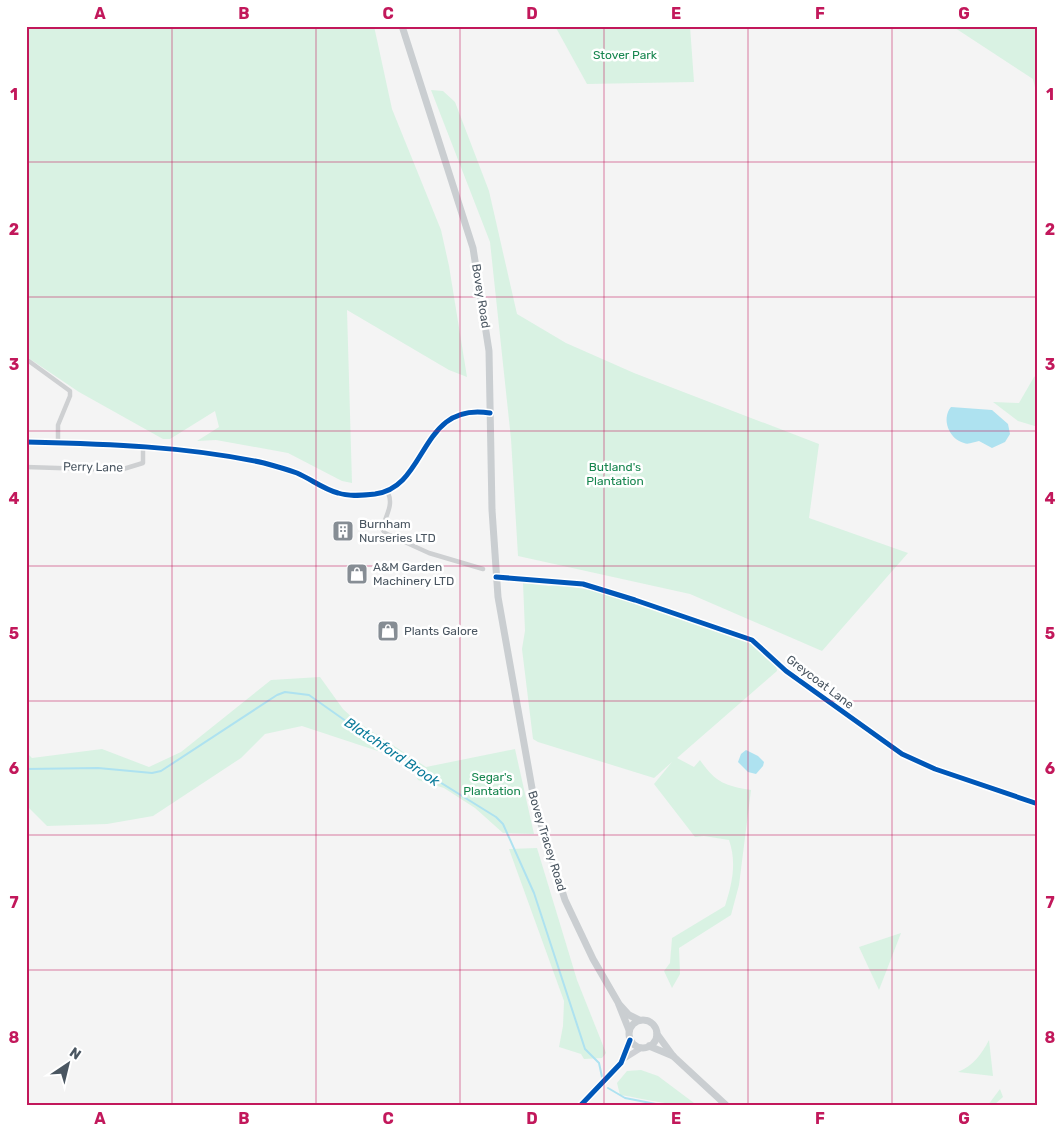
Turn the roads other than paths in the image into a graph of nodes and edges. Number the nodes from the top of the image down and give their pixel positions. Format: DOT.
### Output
graph roads {
  1 [pos="402,26"];
  2 [pos="26,359"];
  3 [pos="490,413"];
  4 [pos="26,442"];
  5 [pos="58,442"];
  6 [pos="143,448"];
  7 [pos="26,467"];
  8 [pos="388,492"];
  9 [pos="483,569"];
  10 [pos="496,577"];
  11 [pos="1038,804"];
  12 [pos="618,1004"];
  13 [pos="640,1020"];
  14 [pos="629,1030"];
  15 [pos="657,1034"];
  16 [pos="630,1040"];
  17 [pos="649,1046"];
  18 [pos="641,1048"];
  19 [pos="673,1056"];
  20 [pos="624,1059"];
  21 [pos="580,1106"];
  22 [pos="727,1106"];
  1 -- 3 [label="main road, Bovey Road"];
  2 -- 5 [label="street"];
  3 -- 8 [label="street"];
  3 -- 10 [label="main road, Bovey Road"];
  4 -- 5 [label="street"];
  5 -- 6 [label="street"];
  6 -- 7 [label="street, Perry Lane"];
  6 -- 8 [label="street"];
  8 -- 9 [label="street"];
  10 -- 11 [label="street, Greycoat Lane"];
  10 -- 12 [label="main road, Bovey Tracey Road"];
  12 -- 13 [label="main road, Bovey Tracey Road"];
  12 -- 14 [label="main road, Bovey Tracey Road"];
  13 -- 14 [label="main road"];
  13 -- 15 [label="main road"];
  14 -- 16 [label="main road"];
  15 -- 17 [label="main road"];
  15 -- 19 [label="main road"];
  16 -- 18 [label="main road"];
  16 -- 20 [label="street"];
  17 -- 18 [label="main road"];
  17 -- 19 [label="main road"];
  18 -- 20 [label="street"];
  19 -- 22 [label="main road"];
  20 -- 21 [label="street"];
}
